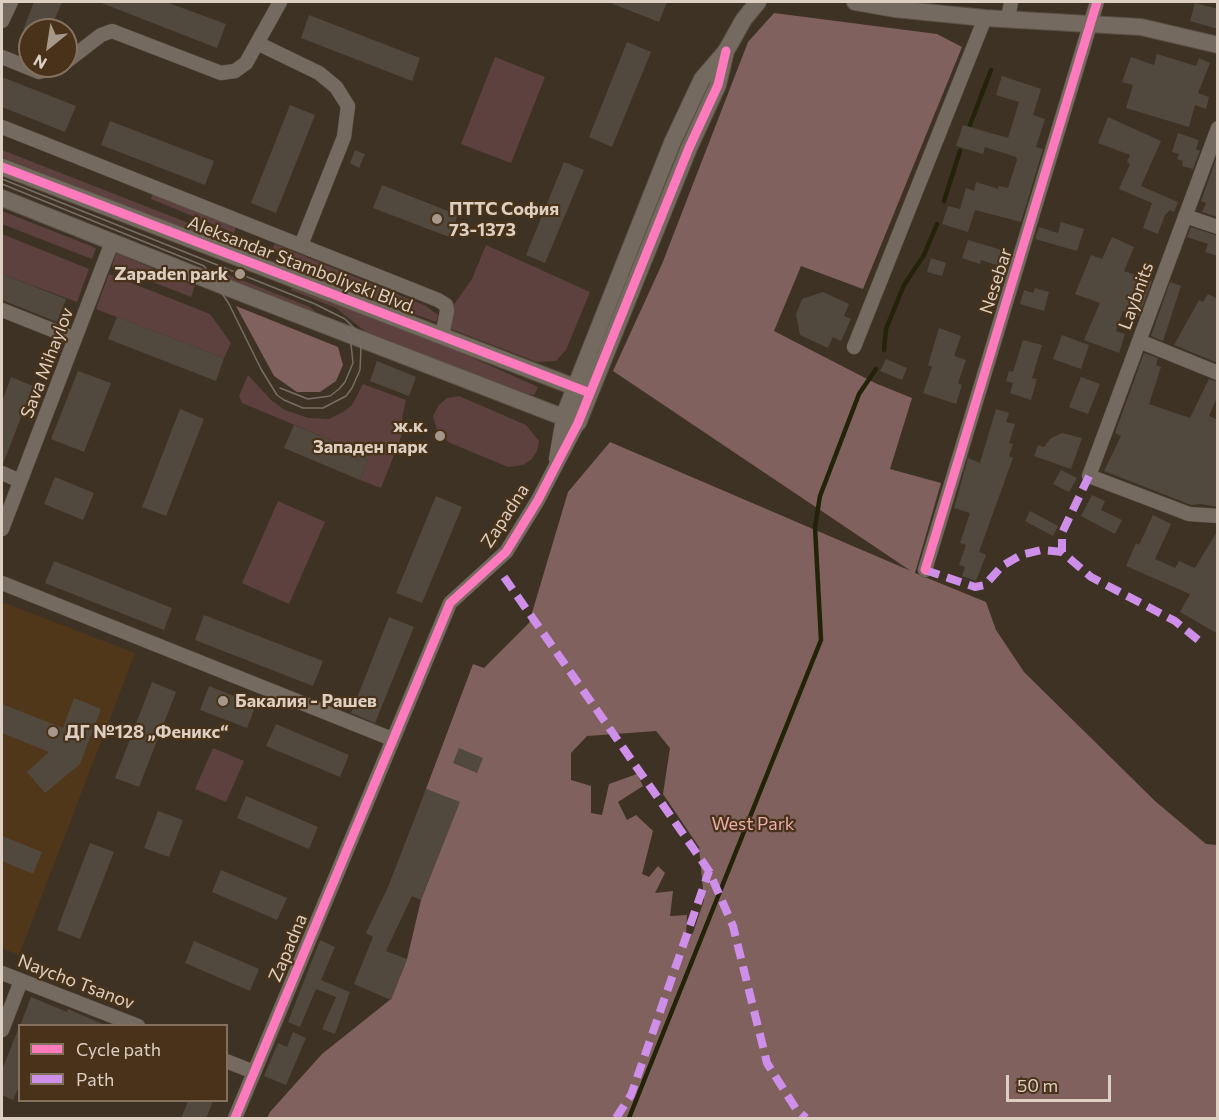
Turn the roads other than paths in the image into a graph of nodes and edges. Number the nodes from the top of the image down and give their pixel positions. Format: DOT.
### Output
graph roads {
  1 [pos="11,2"];
  2 [pos="280,2"];
  3 [pos="758,2"];
  4 [pos="855,2"];
  5 [pos="1011,2"];
  6 [pos="1097,2"];
  7 [pos="896,5"];
  8 [pos="985,18"];
  9 [pos="1008,19"];
  10 [pos="2,21"];
  11 [pos="1092,24"];
  12 [pos="257,43"];
  13 [pos="1218,45"];
  14 [pos="78,52"];
  15 [pos="2,57"];
  16 [pos="18,63"];
  17 [pos="2,127"];
  18 [pos="1218,128"];
  19 [pos="2,167"];
  20 [pos="2,198"];
  21 [pos="1185,216"];
  22 [pos="1218,227"];
  23 [pos="112,242"];
  24 [pos="301,245"];
  25 [pos="2,310"];
  26 [pos="442,336"];
  27 [pos="75,339"];
  28 [pos="1139,341"];
  29 [pos="854,347"];
  30 [pos="1218,373"];
  31 [pos="583,390"];
  32 [pos="570,420"];
  33 [pos="2,473"];
  34 [pos="20,481"];
  35 [pos="1218,516"];
  36 [pos="2,529"];
  37 [pos="925,570"];
  38 [pos="2,583"];
  39 [pos="392,739"];
  40 [pos="2,973"];
  41 [pos="21,981"];
  42 [pos="133,1024"];
  43 [pos="2,1029"];
  44 [pos="228,1061"];
  45 [pos="254,1072"];
  46 [pos="235,1119"];
  1 -- 10 [label="street"];
  2 -- 12 [label="street"];
  3 -- 31 [label="street, Zapadna"];
  4 -- 7 [label="street"];
  5 -- 9 [label="street"];
  6 -- 11 [label="street, Nesebar"];
  7 -- 8 [label="street"];
  8 -- 9 [label="street"];
  8 -- 29 [label="street"];
  9 -- 11 [label="street"];
  11 -- 13 [label="street"];
  11 -- 37 [label="street, Nesebar"];
  12 -- 14 [label="street"];
  12 -- 24 [label="street"];
  15 -- 16 [label="street"];
  17 -- 24 [label="street"];
  18 -- 21 [label="street, Laybnits"];
  19 -- 26 [label="street, Aleksandar Stamboliyski Blvd."];
  20 -- 23 [label="street"];
  21 -- 22 [label="street"];
  21 -- 28 [label="street, Laybnits"];
  23 -- 27 [label="street, Sava Mihaylov"];
  23 -- 32 [label="street"];
  24 -- 26 [label="street"];
  25 -- 27 [label="street"];
  26 -- 31 [label="street, Aleksandar Stamboliyski Blvd."];
  27 -- 34 [label="street, Sava Mihaylov"];
  28 -- 30 [label="street"];
  28 -- 35 [label="street, Laybnits"];
  31 -- 32 [label="street, Zapadna"];
  32 -- 39 [label="street, Zapadna"];
  33 -- 34 [label="street"];
  34 -- 36 [label="street, Sava Mihaylov"];
  38 -- 39 [label="street"];
  39 -- 45 [label="street, Zapadna"];
  40 -- 41 [label="street, Naycho Tsanov"];
  41 -- 42 [label="street, Naycho Tsanov"];
  41 -- 43 [label="street"];
  44 -- 45 [label="street"];
  45 -- 46 [label="street, Zapadna"];
}
